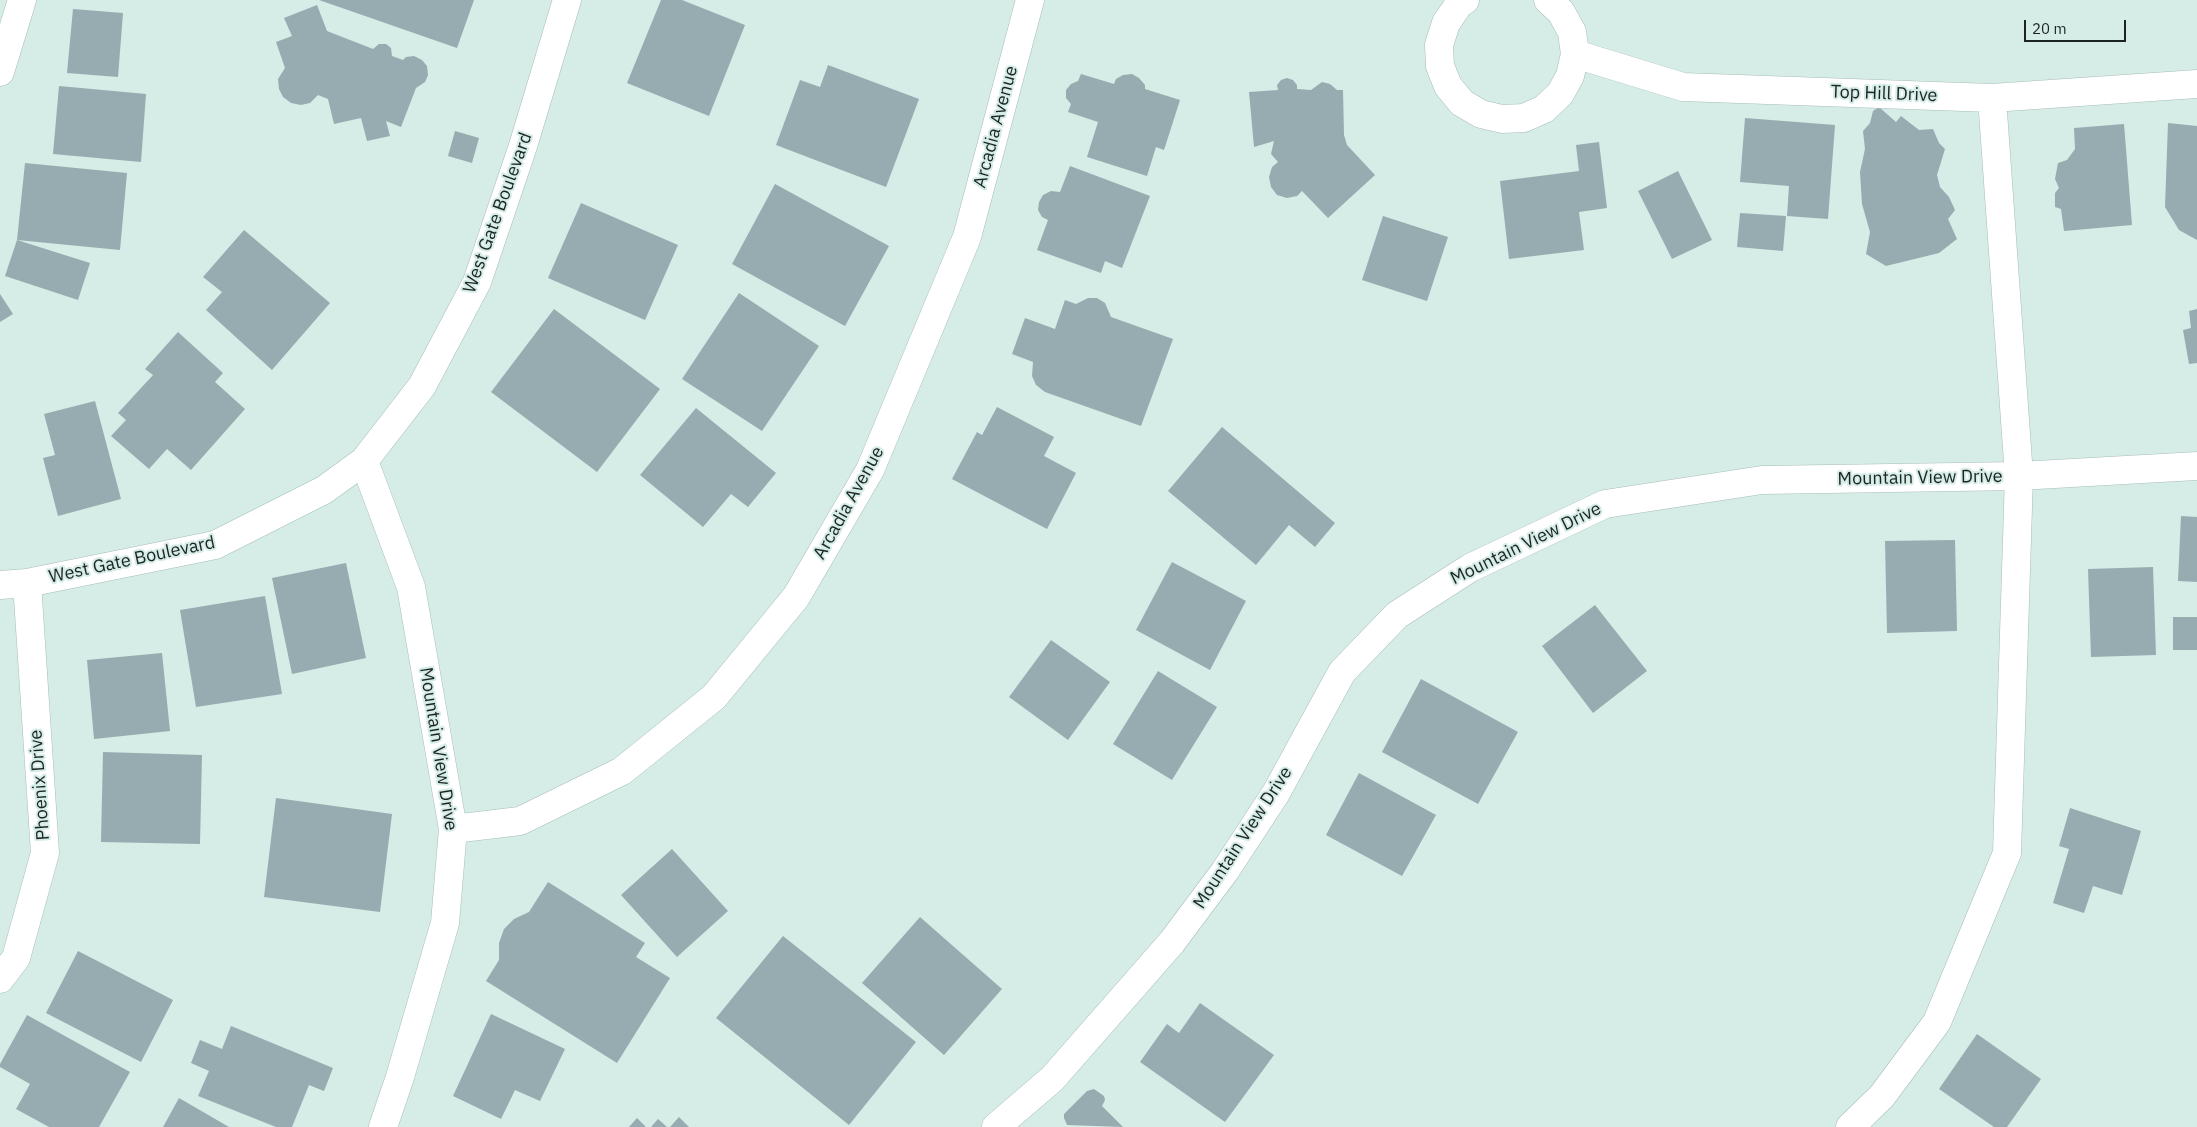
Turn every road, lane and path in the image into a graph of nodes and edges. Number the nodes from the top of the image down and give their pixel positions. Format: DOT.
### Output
graph roads {
  1 [pos="22,0"];
  2 [pos="568,0"];
  3 [pos="1030,0"];
  4 [pos="1465,0"];
  5 [pos="1548,0"];
  6 [pos="1575,54"];
  7 [pos="0,72"];
  8 [pos="2197,84"];
  9 [pos="1992,98"];
  10 [pos="364,461"];
  11 [pos="2197,466"];
  12 [pos="2019,476"];
  13 [pos="27,583"];
  14 [pos="0,585"];
  15 [pos="453,829"];
  16 [pos="0,979"];
  17 [pos="382,1127"];
  18 [pos="996,1127"];
  19 [pos="1850,1127"];
  1 -- 7 [label="street"];
  2 -- 10 [label="street, West Gate Boulevard"];
  3 -- 15 [label="street, Arcadia Avenue"];
  4 -- 6 [label="street"];
  5 -- 6 [label="street"];
  6 -- 9 [label="street, Top Hill Drive"];
  8 -- 9 [label="street, Top Hill Drive"];
  9 -- 12 [label="street"];
  10 -- 13 [label="street, West Gate Boulevard"];
  10 -- 15 [label="street, Mountain View Drive"];
  11 -- 12 [label="street, Mountain View Drive"];
  12 -- 18 [label="street, Mountain View Drive"];
  12 -- 19 [label="street"];
  13 -- 14 [label="street, West Gate Boulevard"];
  13 -- 16 [label="street, Phoenix Drive"];
  15 -- 17 [label="street, Mountain View Drive"];
}
